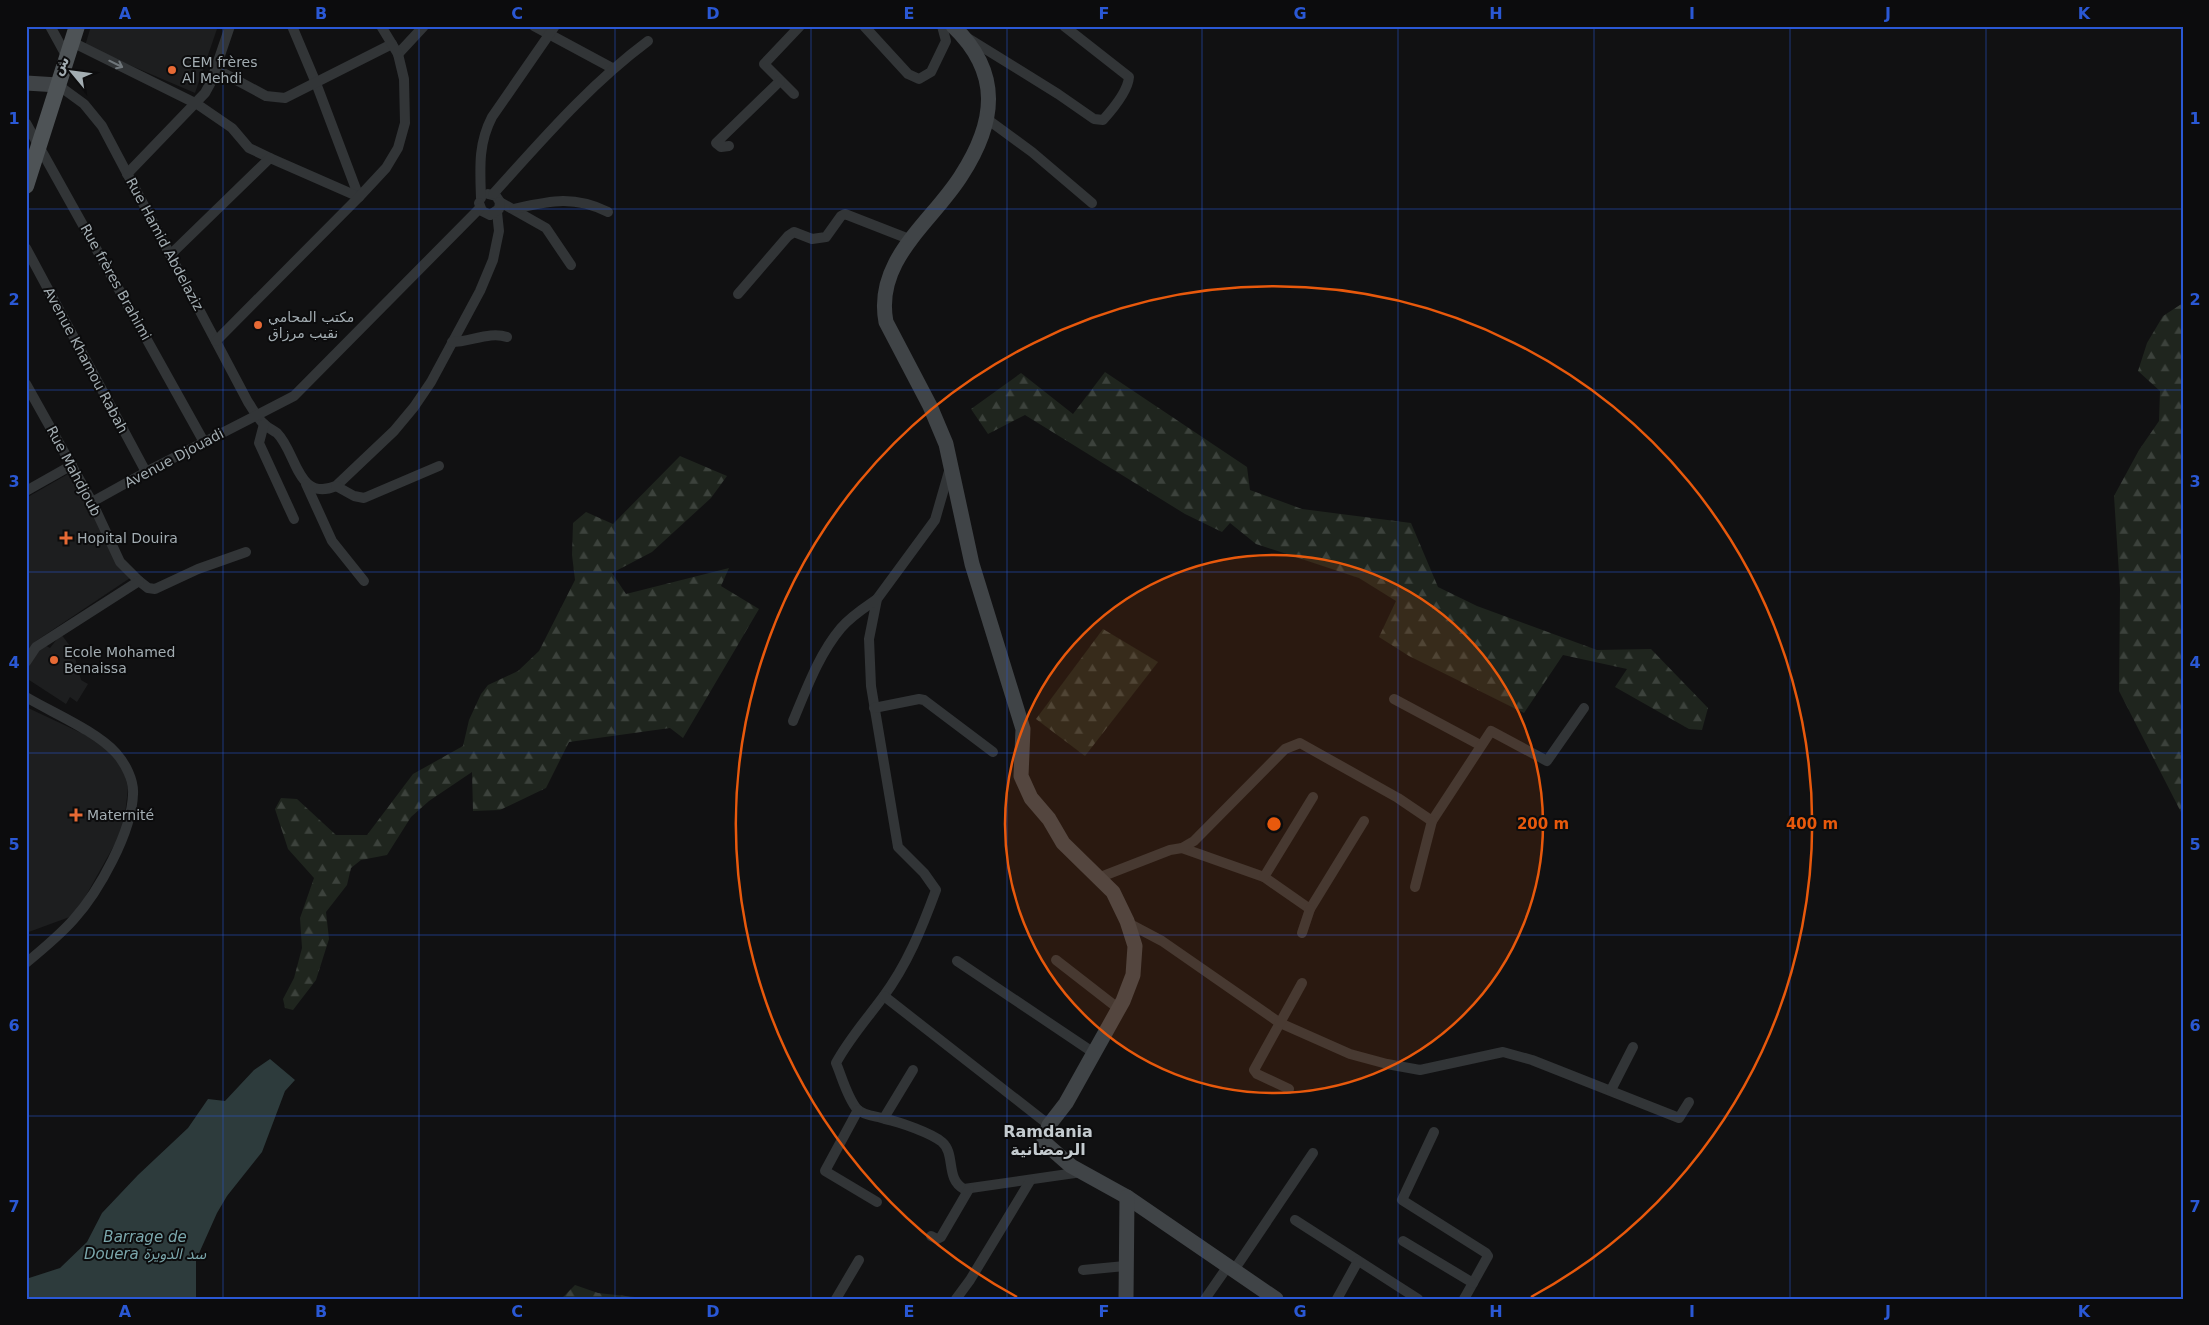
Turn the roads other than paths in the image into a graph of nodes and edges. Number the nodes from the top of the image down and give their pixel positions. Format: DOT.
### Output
graph roads {
  1 [pos="50,26"];
  2 [pos="77,26"];
  3 [pos="230,26"];
  4 [pos="292,26"];
  5 [pos="381,26"];
  6 [pos="424,26"];
  7 [pos="534,26"];
  8 [pos="800,26"];
  9 [pos="864,26"];
  10 [pos="942,26"];
  11 [pos="1064,26"];
  12 [pos="957,30"];
  13 [pos="552,31"];
  14 [pos="648,41"];
  15 [pos="392,44"];
  16 [pos="70,50"];
  17 [pos="398,54"];
  18 [pos="612,68"];
  19 [pos="216,69"];
  20 [pos="780,81"];
  21 [pos="26,83"];
  22 [pos="316,83"];
  23 [pos="58,85"];
  24 [pos="794,94"];
  25 [pos="197,104"];
  26 [pos="987,119"];
  27 [pos="26,124"];
  28 [pos="39,145"];
  29 [pos="729,146"];
  30 [pos="270,158"];
  31 [pos="127,174"];
  32 [pos="26,186"];
  33 [pos="359,197"];
  34 [pos="480,203"];
  35 [pos="496,203"];
  36 [pos="1092,203"];
  37 [pos="514,209"];
  38 [pos="608,212"];
  39 [pos="909,239"];
  40 [pos="26,248"];
  41 [pos="171,254"];
  42 [pos="571,264"];
  43 [pos="738,294"];
  44 [pos="507,337"];
  45 [pos="216,341"];
  46 [pos="452,342"];
  47 [pos="26,384"];
  48 [pos="257,415"];
  49 [pos="264,424"];
  50 [pos="204,442"];
  51 [pos="72,465"];
  52 [pos="951,465"];
  53 [pos="439,466"];
  54 [pos="146,472"];
  55 [pos="306,484"];
  56 [pos="336,486"];
  57 [pos="27,489"];
  58 [pos="92,502"];
  59 [pos="294,519"];
  60 [pos="246,552"];
  61 [pos="140,581"];
  62 [pos="364,581"];
  63 [pos="877,599"];
  64 [pos="26,662"];
  65 [pos="26,697"];
  66 [pos="1394,698"];
  67 [pos="874,708"];
  68 [pos="1584,708"];
  69 [pos="793,721"];
  70 [pos="1480,745"];
  71 [pos="993,752"];
  72 [pos="1313,797"];
  73 [pos="1364,821"];
  74 [pos="1432,821"];
  75 [pos="1182,848"];
  76 [pos="1264,877"];
  77 [pos="1098,878"];
  78 [pos="1415,887"];
  79 [pos="1310,909"];
  80 [pos="1128,923"];
  81 [pos="1302,932"];
  82 [pos="1056,960"];
  83 [pos="957,961"];
  84 [pos="26,963"];
  85 [pos="1302,983"];
  86 [pos="884,996"];
  87 [pos="1119,1009"];
  88 [pos="1280,1023"];
  89 [pos="1633,1047"];
  90 [pos="1094,1054"];
  91 [pos="913,1070"];
  92 [pos="1289,1089"];
  93 [pos="1611,1090"];
  94 [pos="1688,1102"];
  95 [pos="858,1110"];
  96 [pos="884,1118"];
  97 [pos="1049,1125"];
  98 [pos="1434,1132"];
  99 [pos="1312,1153"];
  100 [pos="1082,1172"];
  101 [pos="1030,1181"];
  102 [pos="969,1190"];
  103 [pos="1127,1197"];
  104 [pos="877,1202"];
  105 [pos="1295,1220"];
  106 [pos="931,1236"];
  107 [pos="1403,1241"];
  108 [pos="859,1260"];
  109 [pos="1358,1261"];
  110 [pos="1124,1266"];
  111 [pos="1231,1268"];
  112 [pos="1083,1270"];
  113 [pos="1473,1282"];
  114 [pos="1268,1297"];
  115 [pos="836,1299"];
  116 [pos="956,1299"];
  117 [pos="1126,1299"];
  118 [pos="1206,1299"];
  119 [pos="1337,1299"];
  120 [pos="1418,1299"];
  121 [pos="1464,1299"];
  1 -- 16 [label="street"];
  2 -- 16 [label="main road"];
  3 -- 19 [label="street"];
  4 -- 22 [label="street"];
  5 -- 15 [label="street"];
  6 -- 17 [label="street"];
  7 -- 13 [label="street"];
  8 -- 20 [label="street"];
  9 -- 10 [label="street"];
  11 -- 12 [label="street"];
  12 -- 26 [label="street"];
  13 -- 18 [label="street"];
  13 -- 34 [label="street"];
  14 -- 18 [label="street"];
  15 -- 17 [label="street"];
  15 -- 22 [label="street"];
  16 -- 23 [label="main road"];
  16 -- 25 [label="street, one-way"];
  17 -- 33 [label="street"];
  18 -- 35 [label="street"];
  19 -- 22 [label="street"];
  19 -- 25 [label="street"];
  20 -- 24 [label="street"];
  20 -- 29 [label="street"];
  21 -- 23 [label="street"];
  22 -- 33 [label="street"];
  23 -- 28 [label="main road"];
  23 -- 31 [label="street, Rue Hamid Abdelaziz"];
  25 -- 30 [label="street"];
  25 -- 31 [label="street"];
  26 -- 36 [label="street"];
  26 -- 39 [label="street"];
  27 -- 28 [label="street, Rue frères Brahimi"];
  28 -- 32 [label="main road"];
  28 -- 50 [label="street, Rue frères Brahimi"];
  30 -- 33 [label="street"];
  30 -- 41 [label="street"];
  31 -- 41 [label="street, Rue Hamid Abdelaziz"];
  33 -- 45 [label="street"];
  34 -- 35 [label="street"];
  34 -- 35 [label="street"];
  34 -- 48 [label="street, Avenue Djouadi"];
  35 -- 37 [label="street"];
  35 -- 46 [label="street"];
  37 -- 38 [label="street"];
  37 -- 42 [label="street"];
  39 -- 43 [label="street"];
  39 -- 52 [label="street"];
  40 -- 54 [label="street, Avenue Khamou Rabah"];
  41 -- 45 [label="street, Rue Hamid Abdelaziz"];
  44 -- 46 [label="street"];
  45 -- 48 [label="street, Rue Hamid Abdelaziz"];
  46 -- 56 [label="street"];
  47 -- 51 [label="street, Rue Mahdjoub"];
  48 -- 49 [label="street, Rue Hamid Abdelaziz"];
  48 -- 50 [label="street, Avenue Djouadi"];
  49 -- 55 [label="street, Rue Hamid Abdelaziz"];
  49 -- 59 [label="street"];
  50 -- 54 [label="street, Avenue Djouadi"];
  51 -- 57 [label="street"];
  51 -- 58 [label="street, Rue Mahdjoub"];
  52 -- 63 [label="street"];
  52 -- 77 [label="street"];
  53 -- 56 [label="street"];
  54 -- 58 [label="street, Avenue Djouadi"];
  55 -- 56 [label="street"];
  55 -- 62 [label="street, Rue Hamid Abdelaziz"];
  58 -- 61 [label="street, Rue Mahdjoub"];
  60 -- 61 [label="street"];
  61 -- 64 [label="street"];
  63 -- 67 [label="street"];
  63 -- 69 [label="street"];
  65 -- 84 [label="street"];
  66 -- 70 [label="street"];
  67 -- 71 [label="street"];
  67 -- 86 [label="street"];
  68 -- 70 [label="street"];
  70 -- 74 [label="street"];
  72 -- 76 [label="street"];
  73 -- 79 [label="street"];
  74 -- 75 [label="street"];
  74 -- 78 [label="street"];
  75 -- 76 [label="street"];
  75 -- 77 [label="street"];
  76 -- 79 [label="street"];
  77 -- 80 [label="street"];
  79 -- 81 [label="street"];
  80 -- 87 [label="street"];
  80 -- 88 [label="street"];
  82 -- 87 [label="street"];
  83 -- 90 [label="street"];
  85 -- 88 [label="street"];
  86 -- 95 [label="street"];
  86 -- 97 [label="street"];
  87 -- 90 [label="street"];
  88 -- 92 [label="street"];
  88 -- 93 [label="street"];
  89 -- 93 [label="street"];
  90 -- 97 [label="street"];
  91 -- 96 [label="street"];
  93 -- 94 [label="street"];
  95 -- 96 [label="street"];
  95 -- 104 [label="street"];
  96 -- 102 [label="street"];
  97 -- 100 [label="street"];
  98 -- 113 [label="street"];
  99 -- 111 [label="street"];
  100 -- 101 [label="street"];
  100 -- 103 [label="street"];
  101 -- 102 [label="street"];
  101 -- 116 [label="street"];
  102 -- 106 [label="street"];
  103 -- 110 [label="street"];
  103 -- 111 [label="street"];
  105 -- 109 [label="street"];
  107 -- 113 [label="street"];
  108 -- 115 [label="street"];
  109 -- 119 [label="street"];
  109 -- 120 [label="street"];
  110 -- 112 [label="street"];
  110 -- 117 [label="street"];
  111 -- 114 [label="street"];
  111 -- 118 [label="street"];
  113 -- 121 [label="street"];
}
